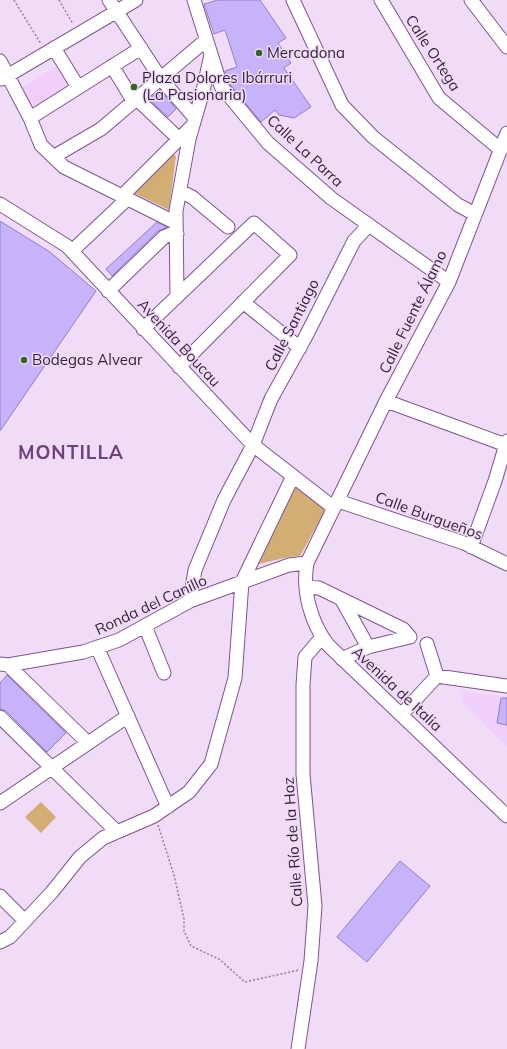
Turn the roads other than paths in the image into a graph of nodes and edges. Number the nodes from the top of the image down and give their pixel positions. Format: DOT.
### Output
graph roads {
  1 [pos="109,0"];
  2 [pos="136,0"];
  3 [pos="194,0"];
  4 [pos="293,0"];
  5 [pos="471,0"];
  6 [pos="385,1"];
  7 [pos="116,12"];
  8 [pos="206,40"];
  9 [pos="141,48"];
  10 [pos="507,48"];
  11 [pos="50,50"];
  12 [pos="211,54"];
  13 [pos="0,61"];
  14 [pos="112,66"];
  15 [pos="4,78"];
  16 [pos="161,79"];
  17 [pos="78,87"];
  18 [pos="136,101"];
  19 [pos="30,118"];
  20 [pos="194,121"];
  21 [pos="507,133"];
  22 [pos="179,139"];
  23 [pos="501,150"];
  24 [pos="53,157"];
  25 [pos="180,191"];
  26 [pos="125,197"];
  27 [pos="0,204"];
  28 [pos="475,214"];
  29 [pos="368,226"];
  30 [pos="228,227"];
  31 [pos="177,228"];
  32 [pos="72,251"];
  33 [pos="449,282"];
  34 [pos="108,291"];
  35 [pos="176,297"];
  36 [pos="243,302"];
  37 [pos="143,329"];
  38 [pos="300,348"];
  39 [pos="179,367"];
  40 [pos="386,401"];
  41 [pos="506,443"];
  42 [pos="253,444"];
  43 [pos="293,476"];
  44 [pos="336,504"];
  45 [pos="471,547"];
  46 [pos="307,563"];
  47 [pos="507,564"];
  48 [pos="242,582"];
  49 [pos="306,587"];
  50 [pos="342,600"];
  51 [pos="190,601"];
  52 [pos="145,626"];
  53 [pos="322,637"];
  54 [pos="410,637"];
  55 [pos="427,644"];
  56 [pos="97,647"];
  57 [pos="368,647"];
  58 [pos="440,650"];
  59 [pos="342,659"];
  60 [pos="4,665"];
  61 [pos="164,673"];
  62 [pos="437,676"];
  63 [pos="507,686"];
  64 [pos="402,714"];
  65 [pos="128,716"];
  66 [pos="0,717"];
  67 [pos="88,743"];
  68 [pos="52,768"];
  69 [pos="0,803"];
  70 [pos="163,810"];
  71 [pos="507,816"];
  72 [pos="117,832"];
  73 [pos="0,896"];
  74 [pos="25,921"];
  75 [pos="0,942"];
  76 [pos="298,1049"];
  1 -- 7 [label="street"];
  2 -- 7 [label="street"];
  3 -- 8 [label="street, Calle La Parra"];
  4 -- 28 [label="street"];
  5 -- 10 [label="street"];
  6 -- 23 [label="street, Calle Ortega"];
  7 -- 9 [label="street"];
  7 -- 11 [label="street"];
  8 -- 12 [label="street, Calle La Parra"];
  8 -- 16 [label="street"];
  9 -- 14 [label="street"];
  9 -- 16 [label="street"];
  11 -- 15 [label="street"];
  11 -- 17 [label="street"];
  12 -- 20 [label="street"];
  12 -- 29 [label="street, Calle La Parra"];
  13 -- 15 [label="street"];
  14 -- 17 [label="street"];
  14 -- 18 [label="street"];
  15 -- 19 [label="street"];
  16 -- 18 [label="street"];
  16 -- 20 [label="street"];
  17 -- 19 [label="street"];
  18 -- 22 [label="street"];
  18 -- 24 [label="street"];
  19 -- 24 [label="street"];
  20 -- 22 [label="street"];
  20 -- 25 [label="street"];
  21 -- 23 [label="street, Calle Fuente Álamo"];
  22 -- 26 [label="street"];
  23 -- 28 [label="street, Calle Fuente Álamo"];
  24 -- 26 [label="street"];
  25 -- 30 [label="street"];
  25 -- 31 [label="street"];
  26 -- 31 [label="street"];
  26 -- 32 [label="street"];
  27 -- 32 [label="street, Avenida Boucau"];
  28 -- 33 [label="street, Calle Fuente Álamo"];
  29 -- 33 [label="street, Calle La Parra"];
  29 -- 38 [label="street, Calle Santiago"];
  31 -- 34 [label="street"];
  31 -- 35 [label="street"];
  32 -- 34 [label="street, Avenida Boucau"];
  33 -- 40 [label="street, Calle Fuente Álamo"];
  34 -- 37 [label="street, Avenida Boucau"];
  35 -- 36 [label="street"];
  35 -- 37 [label="street"];
  36 -- 38 [label="street"];
  36 -- 39 [label="street"];
  37 -- 39 [label="street, Avenida Boucau"];
  38 -- 42 [label="street, Calle Santiago"];
  39 -- 42 [label="street, Avenida Boucau"];
  40 -- 41 [label="street"];
  40 -- 44 [label="street, Calle Fuente Álamo"];
  41 -- 45 [label="street"];
  42 -- 43 [label="street, Avenida Boucau"];
  42 -- 51 [label="street, Calle Santiago"];
  43 -- 44 [label="street, Avenida Boucau"];
  43 -- 48 [label="street"];
  44 -- 45 [label="street, Calle Burgueños"];
  44 -- 46 [label="street, Avenida de Italia"];
  45 -- 47 [label="street, Calle Burgueños"];
  46 -- 48 [label="street, Ronda del Canillo"];
  46 -- 49 [label="street, Avenida de Italia"];
  48 -- 51 [label="street, Ronda del Canillo"];
  48 -- 70 [label="street"];
  49 -- 50 [label="street"];
  49 -- 53 [label="street, Avenida de Italia"];
  50 -- 54 [label="street"];
  50 -- 57 [label="street"];
  51 -- 52 [label="street, Ronda del Canillo"];
  52 -- 56 [label="street, Ronda del Canillo"];
  52 -- 61 [label="street"];
  53 -- 59 [label="street, Avenida de Italia"];
  53 -- 76 [label="street, Calle Río de la Hoz"];
  54 -- 55 [label="street"];
  54 -- 57 [label="street"];
  55 -- 58 [label="street"];
  55 -- 62 [label="street"];
  56 -- 60 [label="street, Ronda del Canillo"];
  56 -- 65 [label="street"];
  57 -- 59 [label="street"];
  59 -- 64 [label="street, Avenida de Italia"];
  60 -- 67 [label="street"];
  62 -- 63 [label="street"];
  62 -- 64 [label="street"];
  64 -- 71 [label="street, Avenida de Italia"];
  65 -- 67 [label="street"];
  65 -- 70 [label="street"];
  66 -- 68 [label="street"];
  67 -- 68 [label="street"];
  68 -- 69 [label="street"];
  68 -- 72 [label="street"];
  70 -- 72 [label="street"];
  72 -- 74 [label="street"];
  73 -- 74 [label="street"];
  74 -- 75 [label="street"];
}
